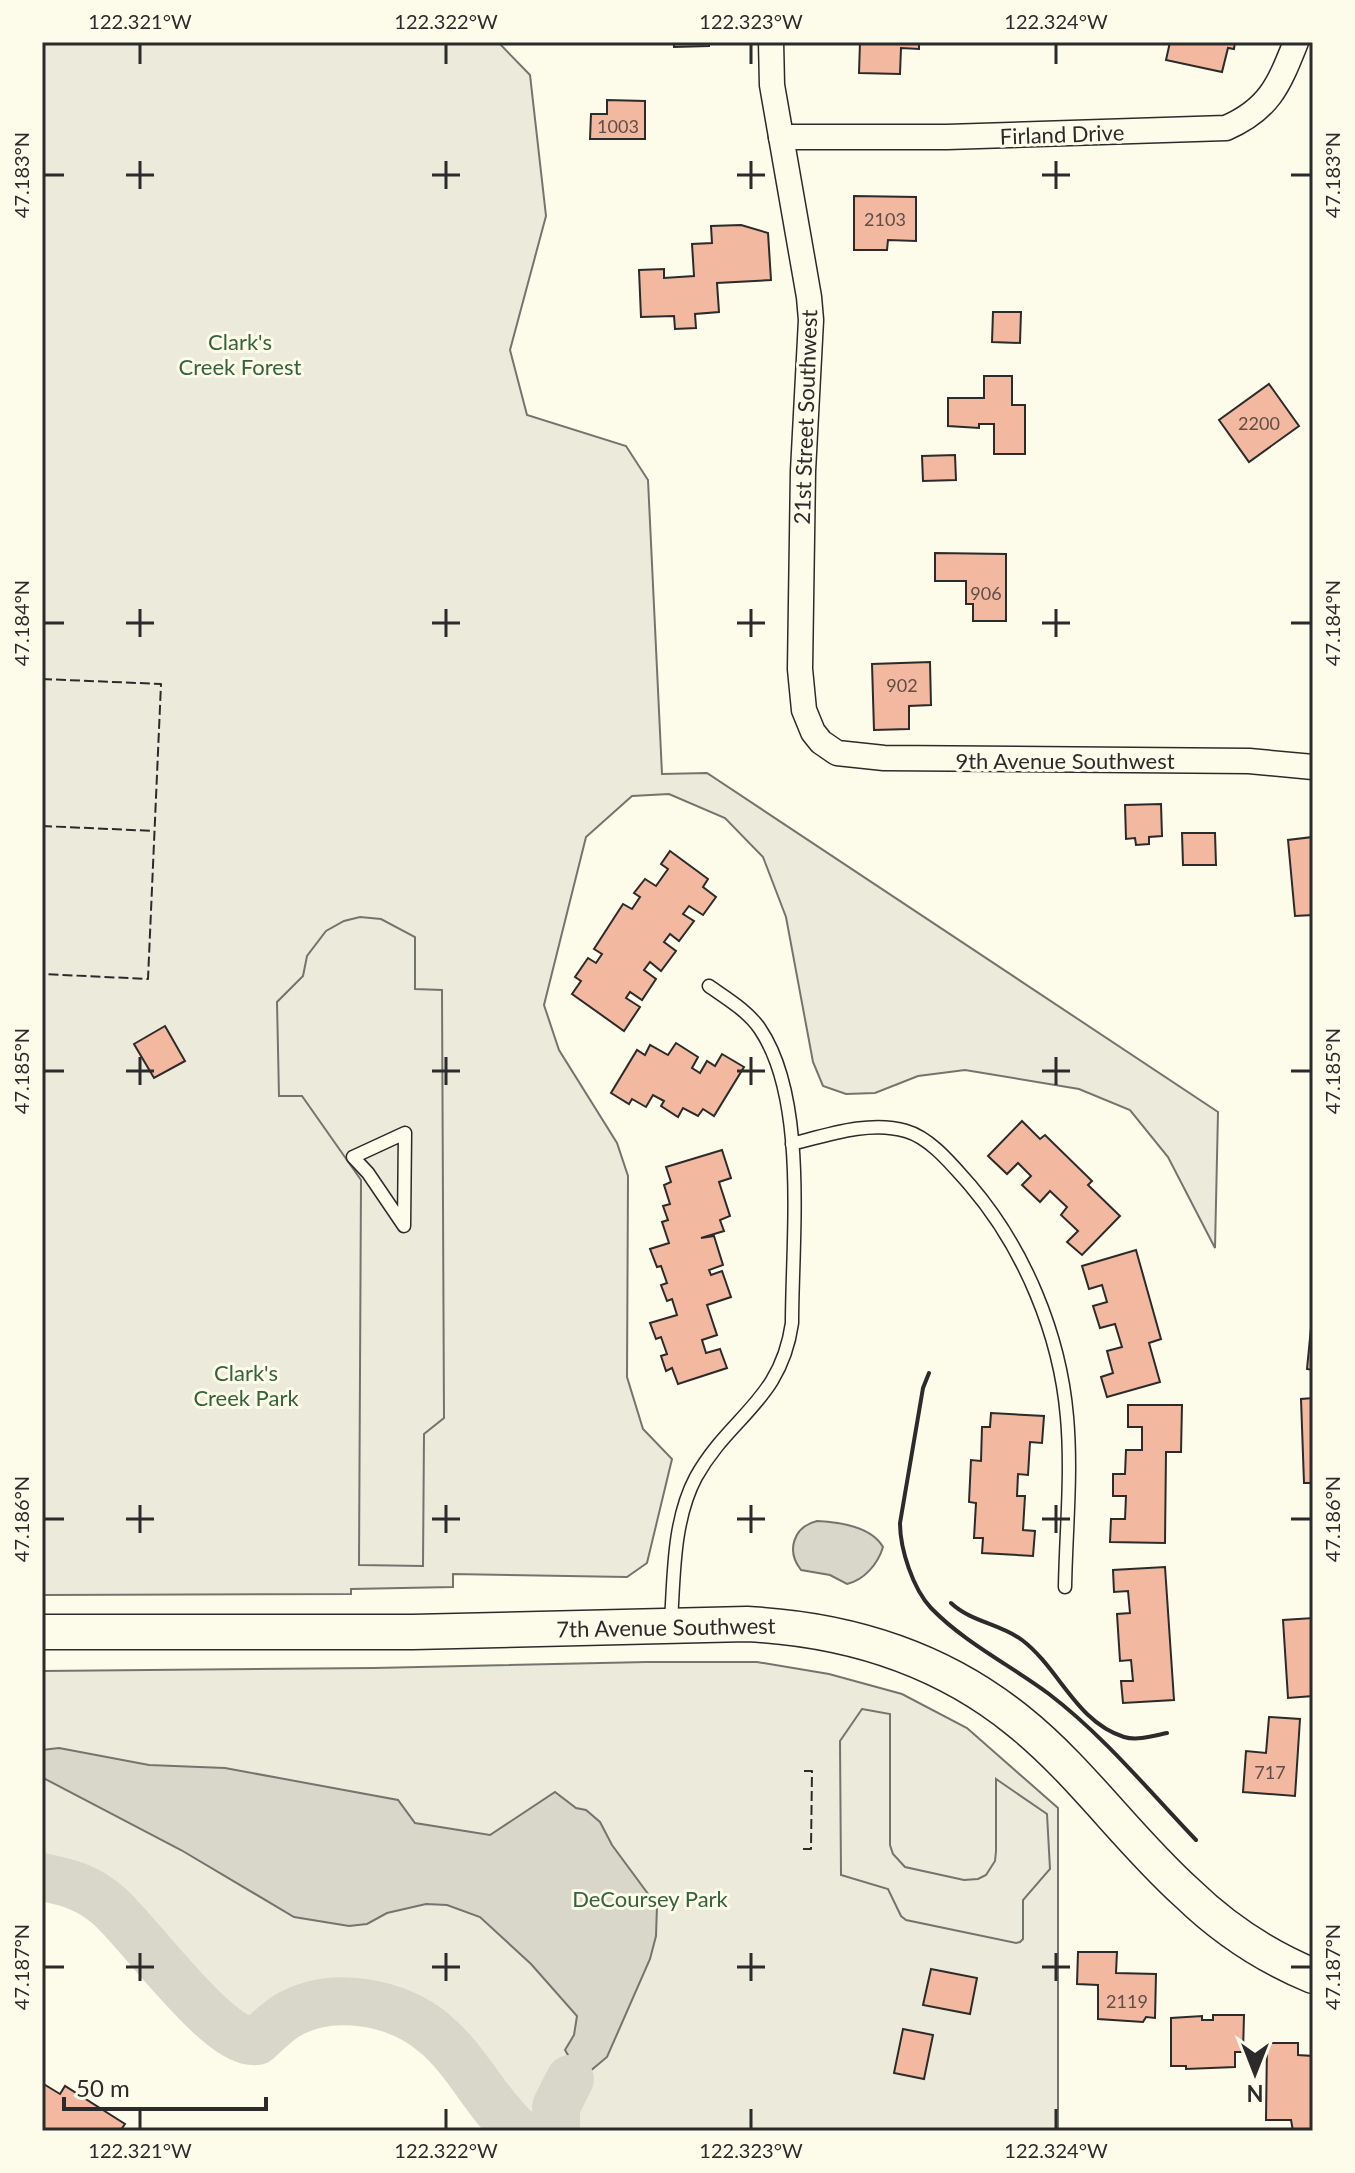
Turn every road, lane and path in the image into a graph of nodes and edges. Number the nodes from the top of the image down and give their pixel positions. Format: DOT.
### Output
graph roads {
  1 [pos="771,42"];
  2 [pos="1296,42"];
  3 [pos="781,137"];
  4 [pos="821,742"];
  5 [pos="1313,767"];
  6 [pos="709,986"];
  7 [pos="405,1133"];
  8 [pos="792,1144"];
  9 [pos="1065,1587"];
  10 [pos="670,1625"];
  11 [pos="42,1632"];
  12 [pos="1313,1976"];
  1 -- 3 [label="street, 21st Street Southwest"];
  2 -- 3 [label="street, Firland Drive"];
  3 -- 4 [label="street, 21st Street Southwest"];
  4 -- 5 [label="street, 9th Avenue Southwest"];
  6 -- 8 [label="lane"];
  7 -- 7 [label="lane"];
  8 -- 9 [label="lane"];
  8 -- 10 [label="lane"];
  10 -- 11 [label="street, 7th Avenue Southwest"];
  10 -- 12 [label="street, 7th Avenue Southwest"];
}
